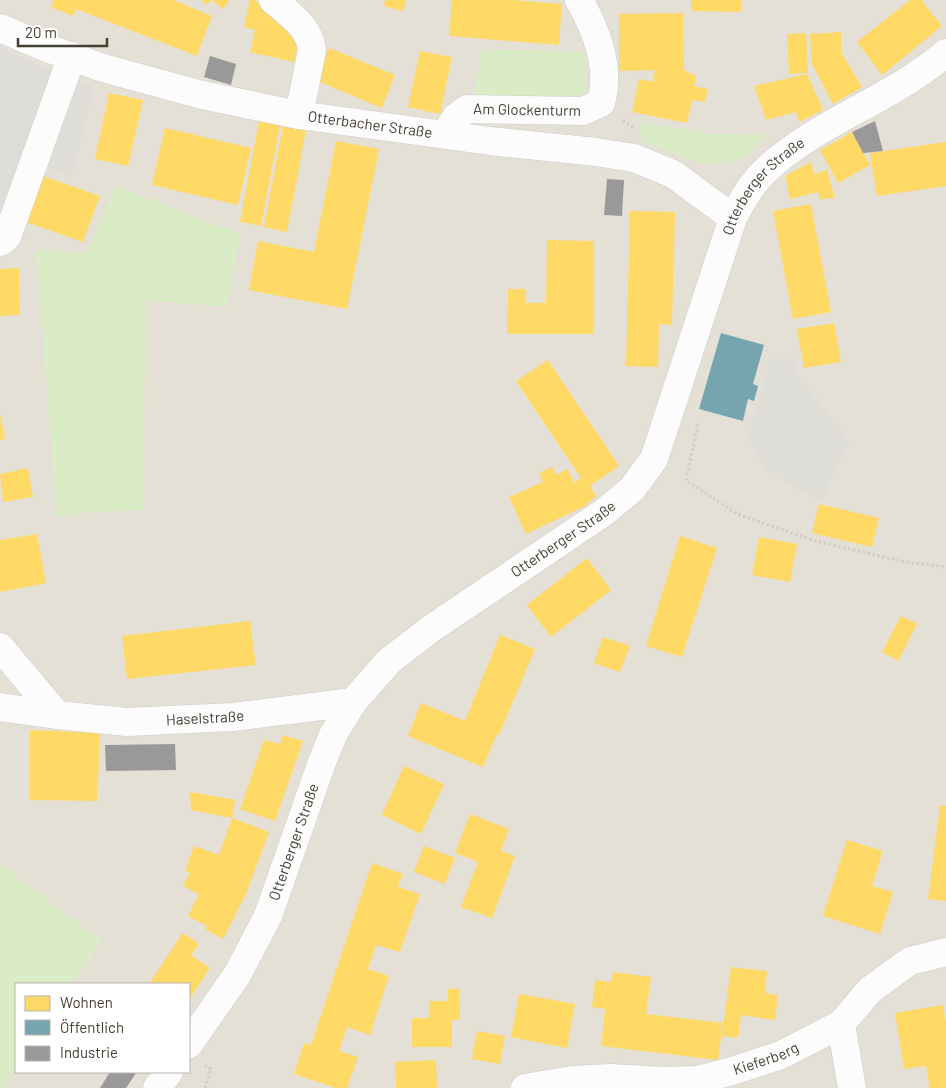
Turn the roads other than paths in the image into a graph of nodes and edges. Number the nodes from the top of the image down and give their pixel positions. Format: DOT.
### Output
graph roads {
  1 [pos="273,0"];
  2 [pos="579,0"];
  3 [pos="0,28"];
  4 [pos="946,54"];
  5 [pos="72,56"];
  6 [pos="299,115"];
  7 [pos="445,134"];
  8 [pos="733,218"];
  9 [pos="0,242"];
  10 [pos="0,647"];
  11 [pos="353,702"];
  12 [pos="0,707"];
  13 [pos="57,715"];
  14 [pos="946,952"];
  15 [pos="842,1024"];
  16 [pos="190,1043"];
  17 [pos="168,1073"];
  18 [pos="157,1088"];
  19 [pos="525,1088"];
  20 [pos="852,1088"];
  1 -- 6 [label="street"];
  2 -- 7 [label="street, Am Glockenturm"];
  3 -- 5 [label="street, Otterbacher Straße"];
  4 -- 8 [label="street, Otterberger Straße"];
  5 -- 6 [label="street, Otterbacher Straße"];
  5 -- 9 [label="street"];
  6 -- 7 [label="street, Otterbacher Straße"];
  7 -- 8 [label="street, Otterbacher Straße"];
  8 -- 11 [label="street, Otterberger Straße"];
  10 -- 13 [label="street"];
  11 -- 13 [label="street, Haselstraße"];
  11 -- 16 [label="street, Otterberger Straße"];
  12 -- 13 [label="street, Haselstraße"];
  14 -- 15 [label="street, Kieferberg"];
  15 -- 19 [label="street, Kieferberg"];
  15 -- 20 [label="street"];
  17 -- 18 [label="street"];
}
